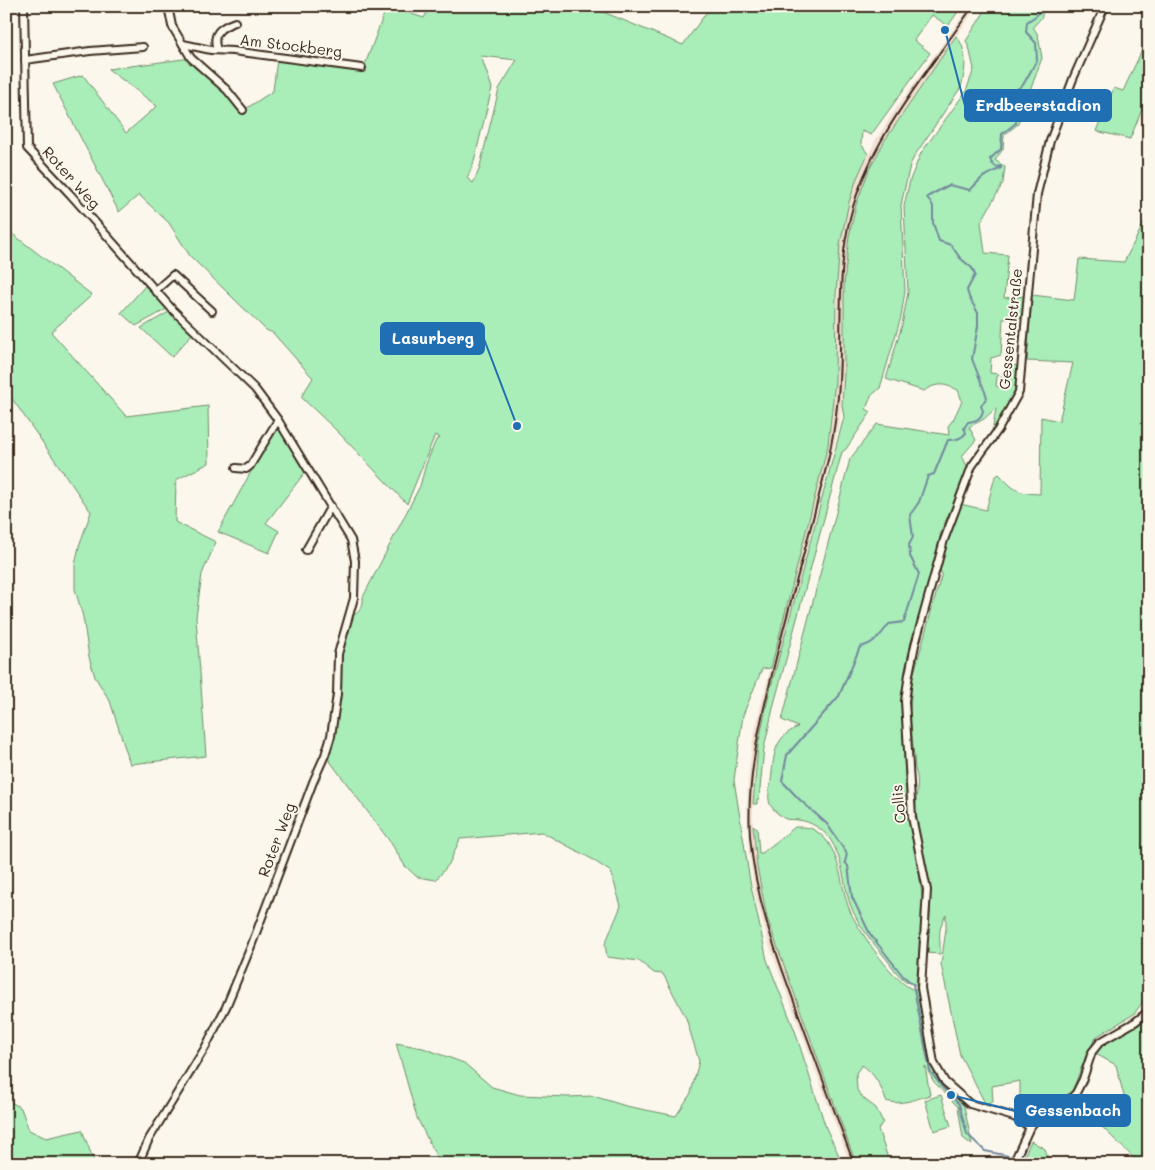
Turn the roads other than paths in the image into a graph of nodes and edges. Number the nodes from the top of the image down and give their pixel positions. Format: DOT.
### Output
graph roads {
  1 [pos="24,6"];
  2 [pos="168,6"];
  3 [pos="1105,6"];
  4 [pos="235,22"];
  5 [pos="183,44"];
  6 [pos="143,47"];
  7 [pos="217,50"];
  8 [pos="25,60"];
  9 [pos="362,68"];
  10 [pos="243,110"];
  11 [pos="155,291"];
  12 [pos="212,311"];
  13 [pos="278,420"];
  14 [pos="236,468"];
  15 [pos="330,506"];
  16 [pos="306,550"];
  17 [pos="915,645"];
  18 [pos="1149,1011"];
  19 [pos="1030,1127"];
  20 [pos="138,1164"];
  21 [pos="1013,1164"];
  1 -- 8 [label="street, Roter Weg"];
  2 -- 5 [label="street"];
  3 -- 17 [label="street, Gessentalstraße"];
  4 -- 7 [label="street, Am Stockberg"];
  5 -- 7 [label="street, Am Stockberg"];
  5 -- 10 [label="street"];
  6 -- 8 [label="street"];
  7 -- 9 [label="street, Am Stockberg"];
  8 -- 11 [label="street, Roter Weg"];
  11 -- 12 [label="street"];
  11 -- 13 [label="street, Roter Weg"];
  13 -- 14 [label="street"];
  13 -- 15 [label="street, Roter Weg"];
  15 -- 16 [label="street"];
  15 -- 20 [label="street, Roter Weg"];
  17 -- 19 [label="street, Collis"];
  18 -- 19 [label="street"];
  19 -- 21 [label="street"];
}
